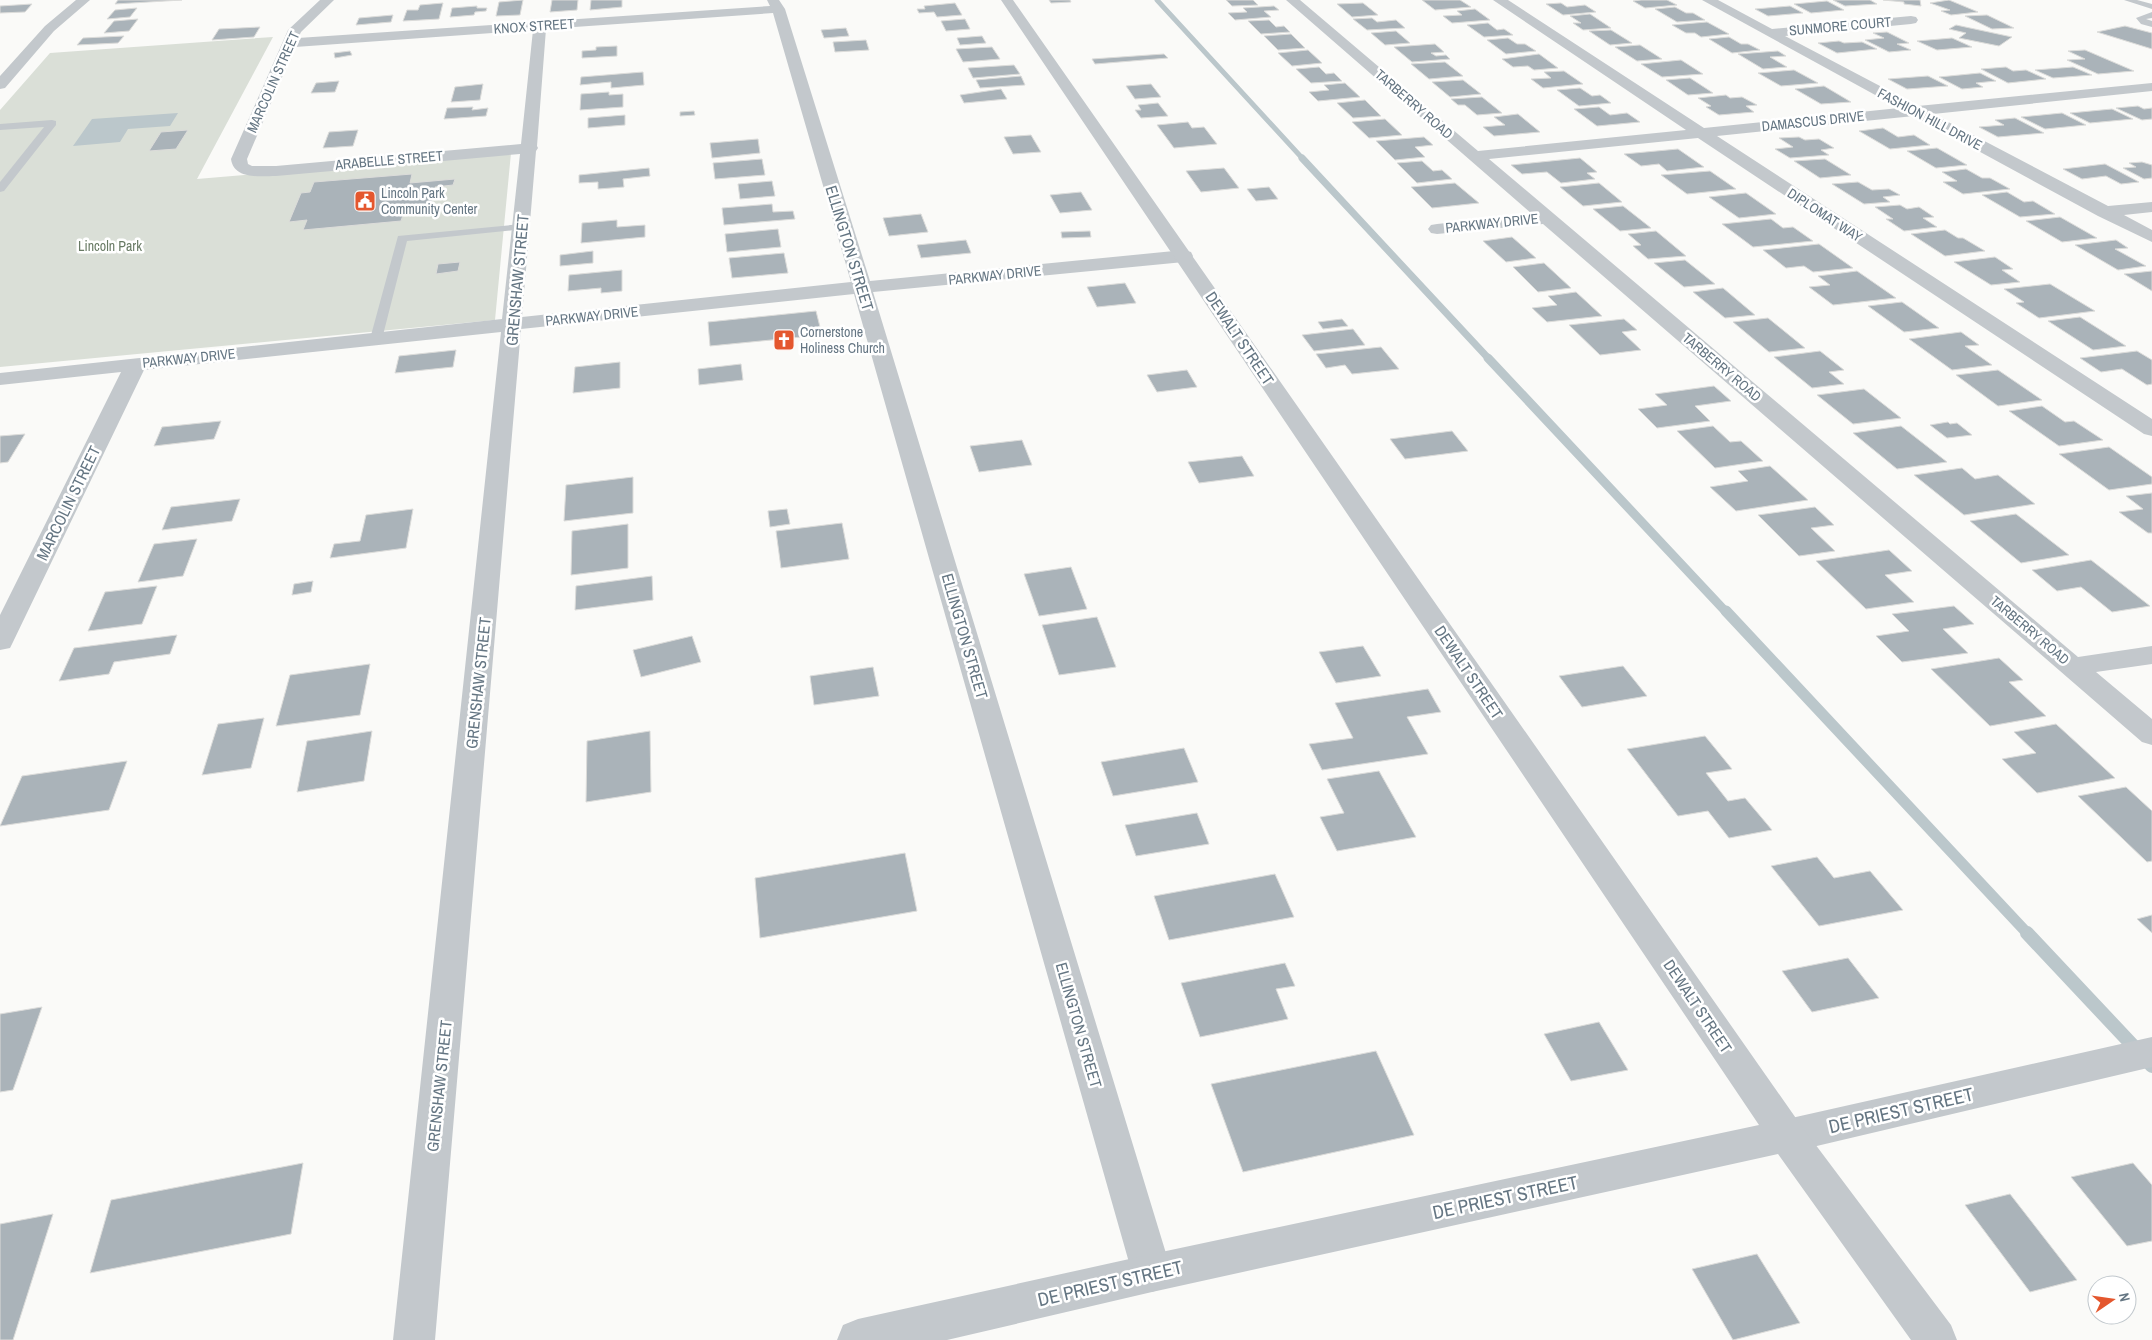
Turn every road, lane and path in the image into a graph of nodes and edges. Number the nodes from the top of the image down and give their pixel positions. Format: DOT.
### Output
graph roads {
  1 [pos="84,0"];
  2 [pos="328,0"];
  3 [pos="1007,0"];
  4 [pos="1292,0"];
  5 [pos="1499,0"];
  6 [pos="1708,0"];
  7 [pos="2128,0"];
  8 [pos="776,4"];
  9 [pos="2152,7"];
  10 [pos="2152,15"];
  11 [pos="1911,20"];
  12 [pos="2152,24"];
  13 [pos="540,26"];
  14 [pos="1769,33"];
  15 [pos="291,43"];
  16 [pos="0,85"];
  17 [pos="2152,87"];
  18 [pos="1914,110"];
  19 [pos="1,128"];
  20 [pos="1701,133"];
  21 [pos="530,148"];
  22 [pos="1474,156"];
  23 [pos="248,171"];
  24 [pos="0,189"];
  25 [pos="2152,207"];
  26 [pos="2104,212"];
  27 [pos="1546,218"];
  28 [pos="522,227"];
  29 [pos="1437,229"];
  30 [pos="2152,237"];
  31 [pos="1184,256"];
  32 [pos="862,288"];
  33 [pos="513,325"];
  34 [pos="376,339"];
  35 [pos="136,364"];
  36 [pos="0,379"];
  37 [pos="2152,429"];
  38 [pos="0,642"];
  39 [pos="2152,654"];
  40 [pos="2073,667"];
  41 [pos="2152,735"];
  42 [pos="2152,1052"];
  43 [pos="1787,1136"];
  44 [pos="1152,1273"];
  45 [pos="414,1340"];
  46 [pos="858,1340"];
  47 [pos="1936,1340"];
  1 -- 16 [label="street"];
  2 -- 15 [label="street, MARCOLIN STREET"];
  3 -- 31 [label="street, DEWALT STREET"];
  4 -- 22 [label="street, TARBERRY ROAD"];
  5 -- 20 [label="street, DIPLOMAT WAY"];
  6 -- 14 [label="street, FASHION HILL DRIVE"];
  7 -- 9 [label="lane"];
  8 -- 13 [label="street, KNOX STREET"];
  8 -- 32 [label="street, ELLINGTON STREET"];
  10 -- 12 [label="lane"];
  11 -- 14 [label="street, SUNMORE COURT"];
  13 -- 15 [label="street, KNOX STREET"];
  13 -- 21 [label="street, GRENSHAW STREET"];
  14 -- 18 [label="street, FASHION HILL DRIVE"];
  15 -- 23 [label="street, MARCOLIN STREET"];
  17 -- 18 [label="street, DAMASCUS DRIVE"];
  18 -- 20 [label="street, DAMASCUS DRIVE"];
  18 -- 26 [label="street, FASHION HILL DRIVE"];
  19 -- 24 [label="lane"];
  20 -- 22 [label="street, DAMASCUS DRIVE"];
  20 -- 37 [label="street, DIPLOMAT WAY"];
  21 -- 23 [label="street, ARABELLE STREET"];
  21 -- 28 [label="street, GRENSHAW STREET"];
  22 -- 27 [label="street, TARBERRY ROAD"];
  25 -- 26 [label="street"];
  26 -- 30 [label="street, FASHION HILL DRIVE"];
  27 -- 29 [label="street, PARKWAY DRIVE"];
  27 -- 40 [label="street, TARBERRY ROAD"];
  28 -- 33 [label="street, GRENSHAW STREET"];
  28 -- 34 [label="lane"];
  31 -- 32 [label="street, PARKWAY DRIVE"];
  31 -- 43 [label="street, DEWALT STREET"];
  32 -- 33 [label="street, PARKWAY DRIVE"];
  32 -- 44 [label="street, ELLINGTON STREET"];
  33 -- 34 [label="street, PARKWAY DRIVE"];
  33 -- 45 [label="street, GRENSHAW STREET"];
  34 -- 35 [label="street, PARKWAY DRIVE"];
  35 -- 36 [label="street, PARKWAY DRIVE"];
  35 -- 38 [label="street, MARCOLIN STREET"];
  39 -- 40 [label="street"];
  40 -- 41 [label="street, TARBERRY ROAD"];
  42 -- 43 [label="street, DE PRIEST STREET"];
  43 -- 44 [label="street, DE PRIEST STREET"];
  43 -- 47 [label="street, DEWALT STREET"];
  44 -- 46 [label="street, DE PRIEST STREET"];
}
